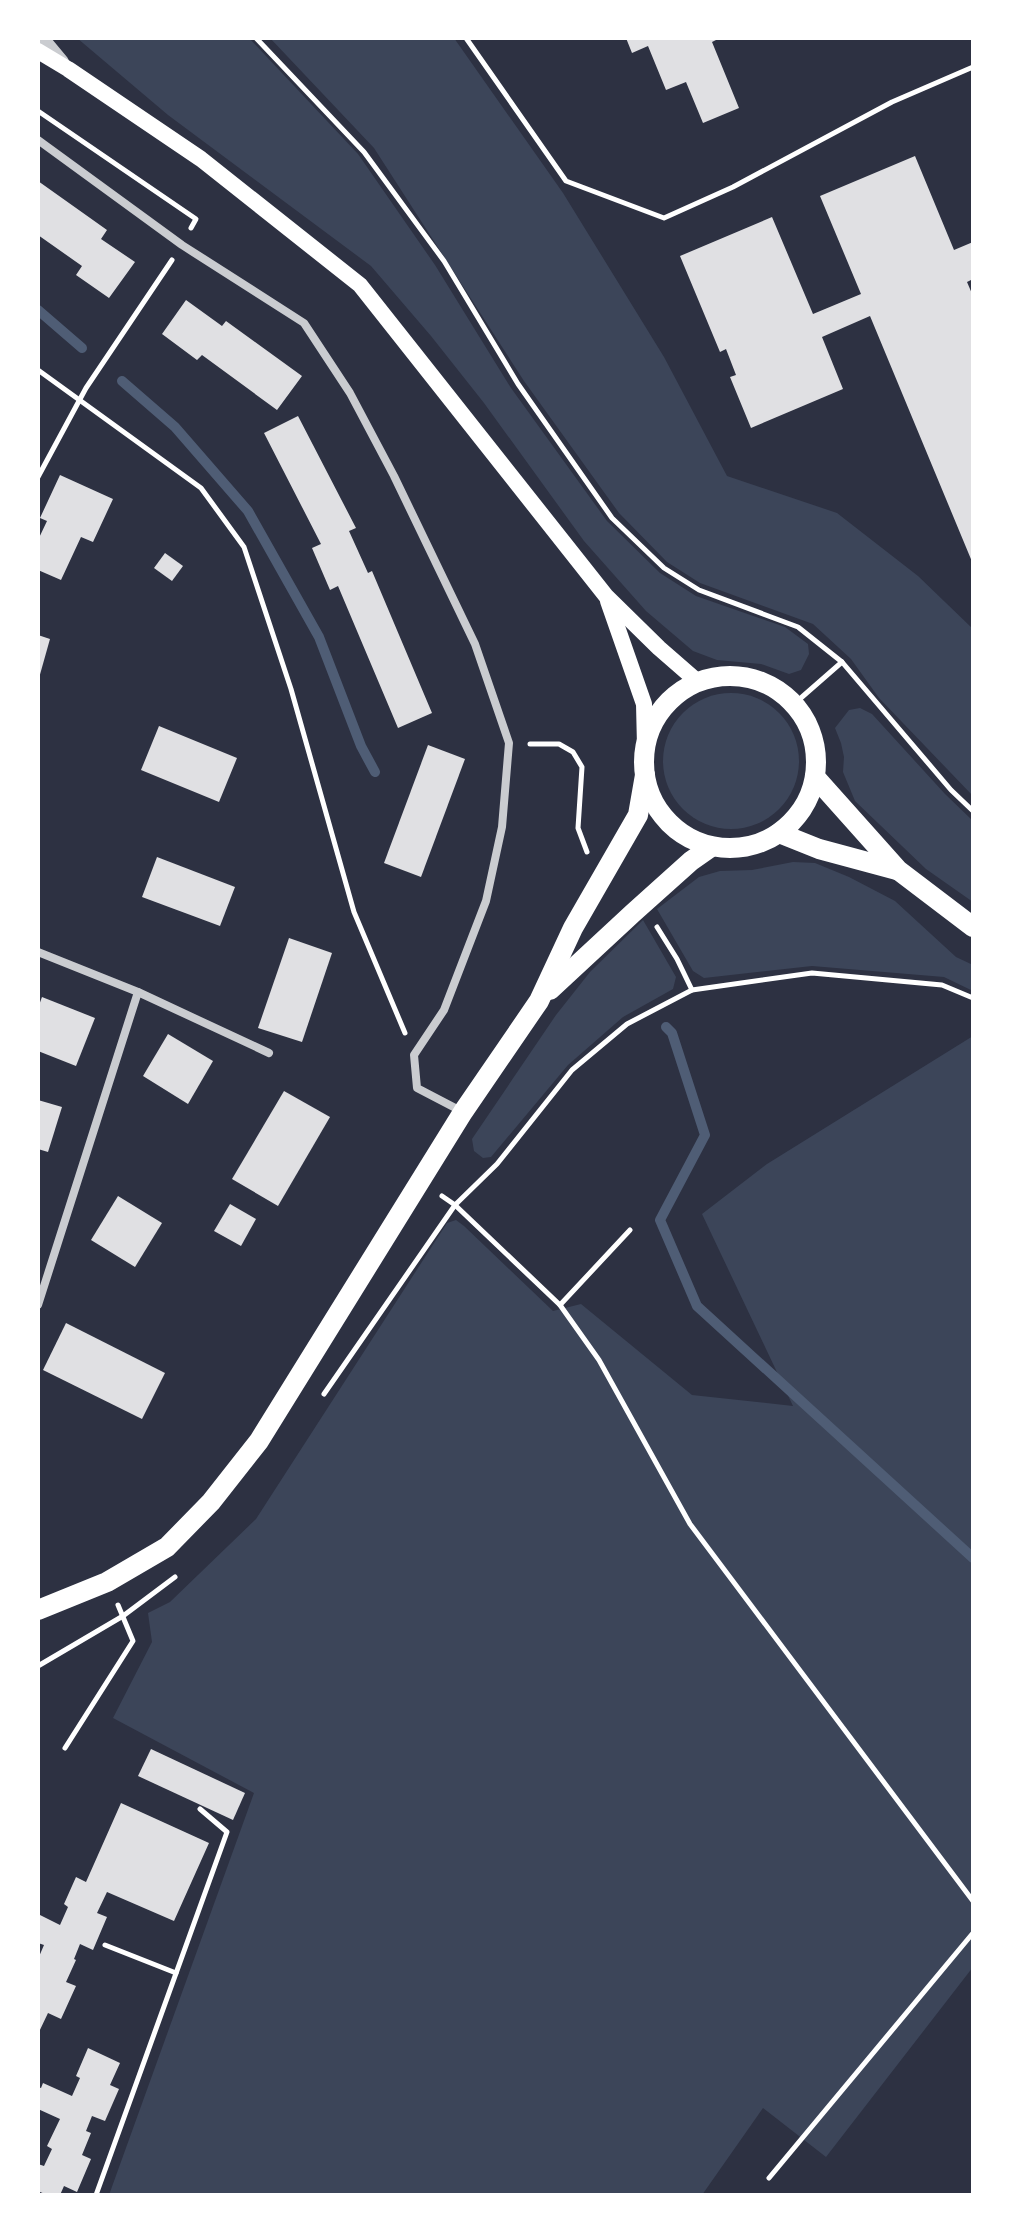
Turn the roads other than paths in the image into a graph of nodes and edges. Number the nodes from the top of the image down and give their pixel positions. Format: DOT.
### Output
graph roads {
  1 [pos="42,38"];
  2 [pos="38,51"];
  3 [pos="68,69"];
  4 [pos="38,140"];
  5 [pos="606,596"];
  6 [pos="698,682"];
  7 [pos="645,746"];
  8 [pos="645,775"];
  9 [pos="815,777"];
  10 [pos="779,833"];
  11 [pos="711,847"];
  12 [pos="898,870"];
  13 [pos="973,927"];
  14 [pos="38,952"];
  15 [pos="138,992"];
  16 [pos="539,1001"];
  17 [pos="269,1053"];
  18 [pos="463,1112"];
  19 [pos="38,1305"];
  20 [pos="38,1610"];
  1 -- 3 [label="street"];
  2 -- 3 [label="main road"];
  3 -- 5 [label="main road"];
  4 -- 18 [label="street"];
  5 -- 6 [label="main road"];
  5 -- 7 [label="main road"];
  6 -- 7 [label="main road"];
  6 -- 9 [label="main road"];
  7 -- 8 [label="main road"];
  8 -- 11 [label="main road"];
  8 -- 16 [label="main road"];
  9 -- 10 [label="main road"];
  9 -- 12 [label="main road"];
  10 -- 11 [label="main road"];
  10 -- 12 [label="main road"];
  11 -- 16 [label="main road"];
  12 -- 13 [label="main road"];
  14 -- 15 [label="street"];
  15 -- 17 [label="street"];
  15 -- 19 [label="street"];
  16 -- 18 [label="main road"];
  18 -- 20 [label="main road"];
}
